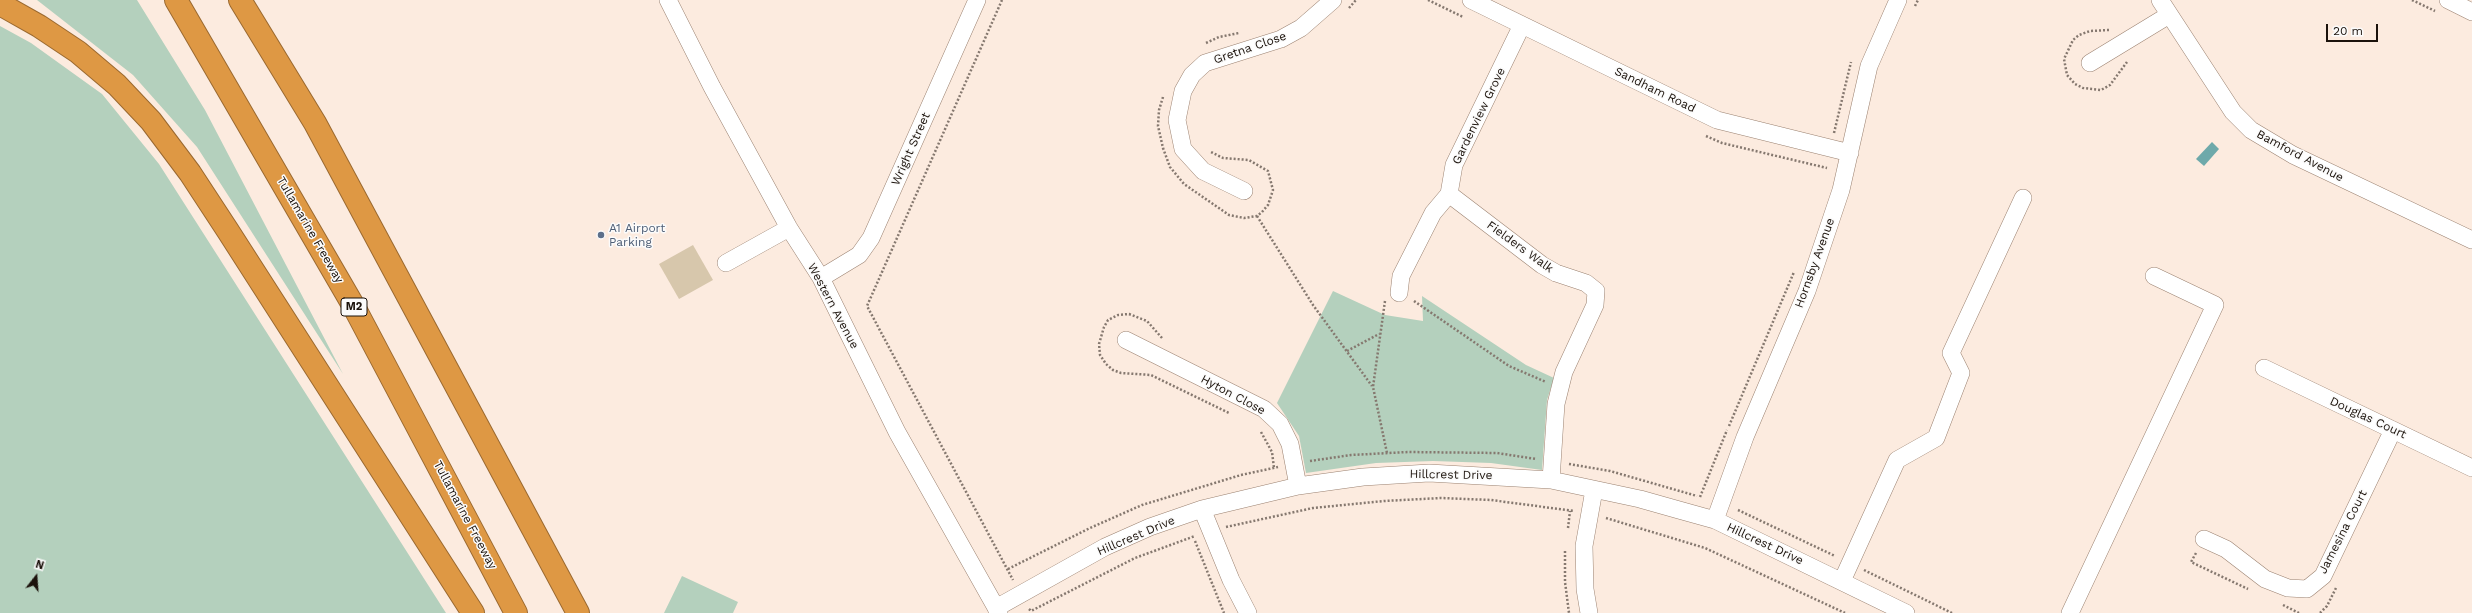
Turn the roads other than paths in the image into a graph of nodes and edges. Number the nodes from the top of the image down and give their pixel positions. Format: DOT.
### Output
graph roads {
  1 [pos="240,0"];
  2 [pos="668,0"];
  3 [pos="976,0"];
  4 [pos="1333,0"];
  5 [pos="1471,0"];
  6 [pos="1898,0"];
  7 [pos="2160,0"];
  8 [pos="2448,0"];
  9 [pos="177,2"];
  10 [pos="0,4"];
  11 [pos="2472,12"];
  12 [pos="2169,15"];
  13 [pos="1522,25"];
  14 [pos="2090,62"];
  15 [pos="1850,153"];
  16 [pos="1244,191"];
  17 [pos="1449,194"];
  18 [pos="2023,198"];
  19 [pos="789,228"];
  20 [pos="2472,240"];
  21 [pos="726,263"];
  22 [pos="2154,276"];
  23 [pos="821,278"];
  24 [pos="1399,293"];
  25 [pos="1126,340"];
  26 [pos="2264,368"];
  27 [pos="2393,430"];
  28 [pos="2472,468"];
  29 [pos="1550,480"];
  30 [pos="1298,486"];
  31 [pos="1594,490"];
  32 [pos="1202,509"];
  33 [pos="1714,520"];
  34 [pos="2204,539"];
  35 [pos="1842,581"];
  36 [pos="997,611"];
  37 [pos="473,613"];
  38 [pos="516,613"];
  39 [pos="578,613"];
  40 [pos="1248,613"];
  41 [pos="1589,613"];
  42 [pos="1906,613"];
  43 [pos="2070,613"];
  1 -- 39 [label="highway"];
  2 -- 19 [label="street, Western Avenue"];
  3 -- 23 [label="street, Wright Street"];
  4 -- 16 [label="street, Gretna Close"];
  5 -- 13 [label="street, Sandham Road"];
  6 -- 15 [label="street, Hornsby Avenue"];
  7 -- 12 [label="street, Bamford Avenue"];
  8 -- 11 [label="street"];
  9 -- 38 [label="highway, Tullamarine Freeway / M2"];
  10 -- 37 [label="highway"];
  12 -- 14 [label="street"];
  12 -- 20 [label="street, Bamford Avenue"];
  13 -- 15 [label="street, Sandham Road"];
  13 -- 17 [label="street, Gardenview Grove"];
  15 -- 33 [label="street, Hornsby Avenue"];
  17 -- 24 [label="street"];
  17 -- 29 [label="street, Fielders Walk"];
  18 -- 35 [label="street"];
  19 -- 21 [label="street"];
  19 -- 23 [label="street, Western Avenue"];
  22 -- 43 [label="street"];
  23 -- 36 [label="street, Western Avenue"];
  25 -- 30 [label="street, Hyton Close"];
  26 -- 27 [label="street, Douglas Court"];
  27 -- 28 [label="street, Douglas Court"];
  27 -- 34 [label="street, Jamesina Court"];
  29 -- 30 [label="street, Hillcrest Drive"];
  29 -- 31 [label="street, Hillcrest Drive"];
  30 -- 32 [label="street, Hillcrest Drive"];
  31 -- 33 [label="street, Hillcrest Drive"];
  31 -- 41 [label="street"];
  32 -- 36 [label="street, Hillcrest Drive"];
  32 -- 40 [label="street"];
  33 -- 35 [label="street, Hillcrest Drive"];
  35 -- 42 [label="street, Hillcrest Drive"];
}
